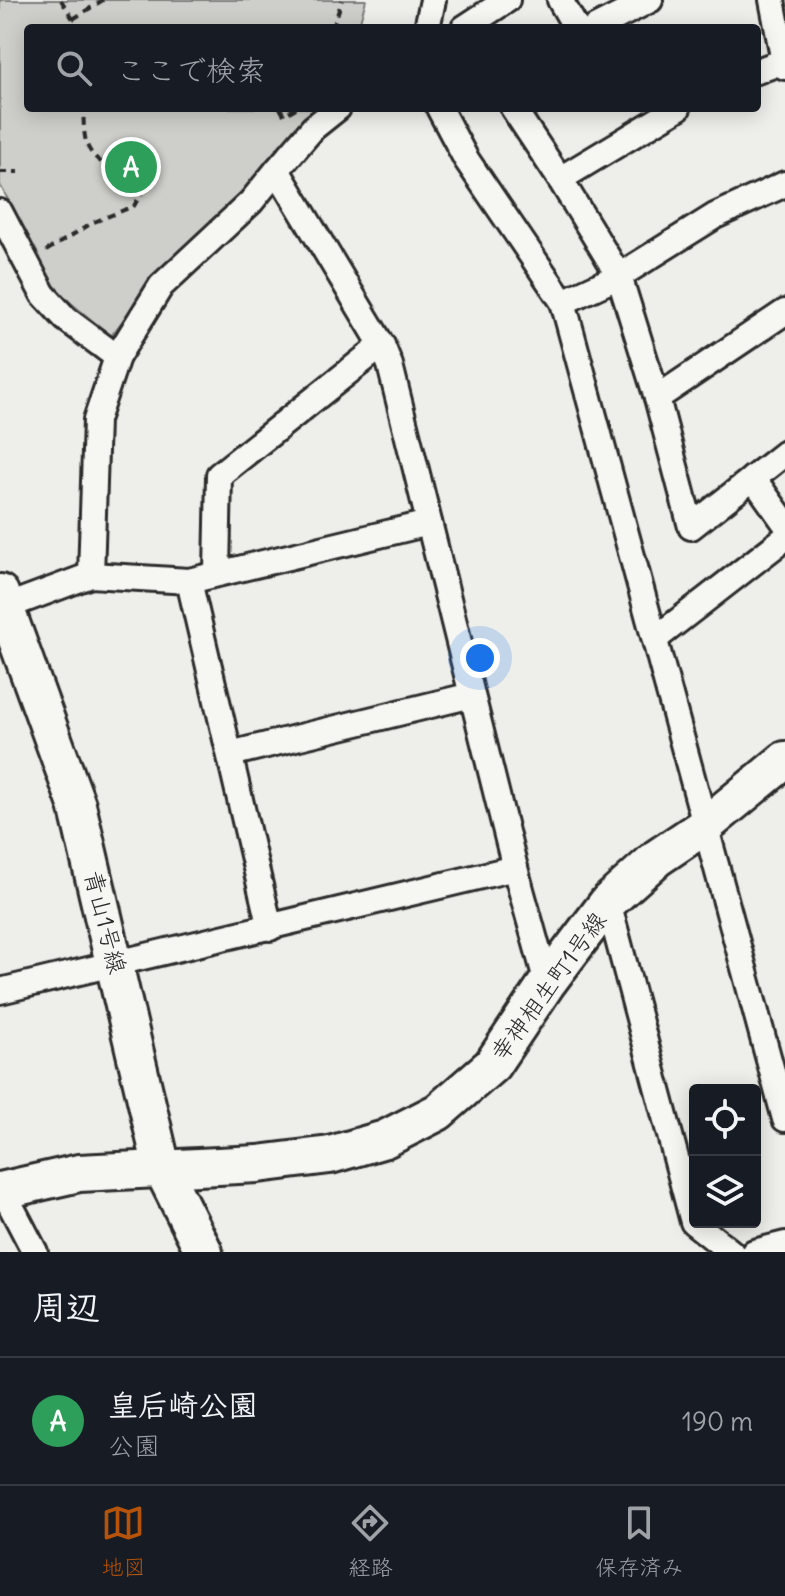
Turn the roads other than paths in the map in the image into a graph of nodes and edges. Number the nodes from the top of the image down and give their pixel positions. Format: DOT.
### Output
graph roads {
  1 [pos="433,0"];
  2 [pos="507,0"];
  3 [pos="560,0"];
  4 [pos="650,0"];
  5 [pos="772,0"];
  6 [pos="428,24"];
  7 [pos="470,24"];
  8 [pos="574,24"];
  9 [pos="603,24"];
  10 [pos="784,64"];
  11 [pos="761,70"];
  12 [pos="333,112"];
  13 [pos="441,112"];
  14 [pos="516,112"];
  15 [pos="671,112"];
  16 [pos="277,170"];
  17 [pos="560,179"];
  18 [pos="785,184"];
  19 [pos="0,212"];
  20 [pos="619,276"];
  21 [pos="563,302"];
  22 [pos="785,312"];
  23 [pos="382,345"];
  24 [pos="117,357"];
  25 [pos="657,398"];
  26 [pos="785,453"];
  27 [pos="753,478"];
  28 [pos="429,523"];
  29 [pos="785,523"];
  30 [pos="785,538"];
  31 [pos="217,572"];
  32 [pos="91,575"];
  33 [pos="189,581"];
  34 [pos="1,603"];
  35 [pos="655,639"];
  36 [pos="472,695"];
  37 [pos="230,754"];
  38 [pos="785,760"];
  39 [pos="706,825"];
  40 [pos="515,868"];
  41 [pos="608,902"];
  42 [pos="270,928"];
  43 [pos="116,965"];
  44 [pos="547,983"];
  45 [pos="0,991"];
  46 [pos="785,1119"];
  47 [pos="162,1168"];
  48 [pos="1,1189"];
  49 [pos="785,1244"];
  50 [pos="35,1252"];
  51 [pos="204,1252"];
  52 [pos="731,1252"];
  53 [pos="754,1252"];
  1 -- 6 [label="street"];
  2 -- 7 [label="street"];
  3 -- 8 [label="street"];
  4 -- 9 [label="street"];
  5 -- 10 [label="street"];
  10 -- 11 [label="street"];
  12 -- 16 [label="street"];
  13 -- 21 [label="street"];
  14 -- 17 [label="street"];
  15 -- 17 [label="street"];
  16 -- 23 [label="street"];
  16 -- 24 [label="street"];
  17 -- 20 [label="street"];
  18 -- 20 [label="street"];
  19 -- 24 [label="street"];
  20 -- 21 [label="street"];
  20 -- 25 [label="street"];
  21 -- 35 [label="street"];
  22 -- 25 [label="street"];
  23 -- 28 [label="street"];
  23 -- 31 [label="street"];
  24 -- 32 [label="street"];
  25 -- 27 [label="street"];
  26 -- 27 [label="street"];
  27 -- 29 [label="street"];
  28 -- 31 [label="street"];
  28 -- 36 [label="street"];
  30 -- 35 [label="street"];
  31 -- 33 [label="street"];
  32 -- 33 [label="street"];
  32 -- 34 [label="street"];
  33 -- 37 [label="street"];
  34 -- 43 [label="street, 青山1号線"];
  35 -- 39 [label="street"];
  36 -- 37 [label="street"];
  36 -- 40 [label="street"];
  37 -- 42 [label="street"];
  38 -- 39 [label="street, 幸神相生町1号線"];
  39 -- 41 [label="street, 幸神相生町1号線"];
  39 -- 46 [label="street"];
  40 -- 42 [label="street"];
  40 -- 44 [label="street"];
  41 -- 44 [label="street, 幸神相生町1号線"];
  41 -- 52 [label="street"];
  42 -- 43 [label="street"];
  43 -- 45 [label="street"];
  43 -- 47 [label="street, 青山1号線"];
  44 -- 47 [label="street, 幸神相生町1号線"];
  47 -- 48 [label="street, 幸神相生町1号線"];
  47 -- 51 [label="street, 青山1号線"];
  48 -- 50 [label="street"];
  49 -- 53 [label="street"];
}
